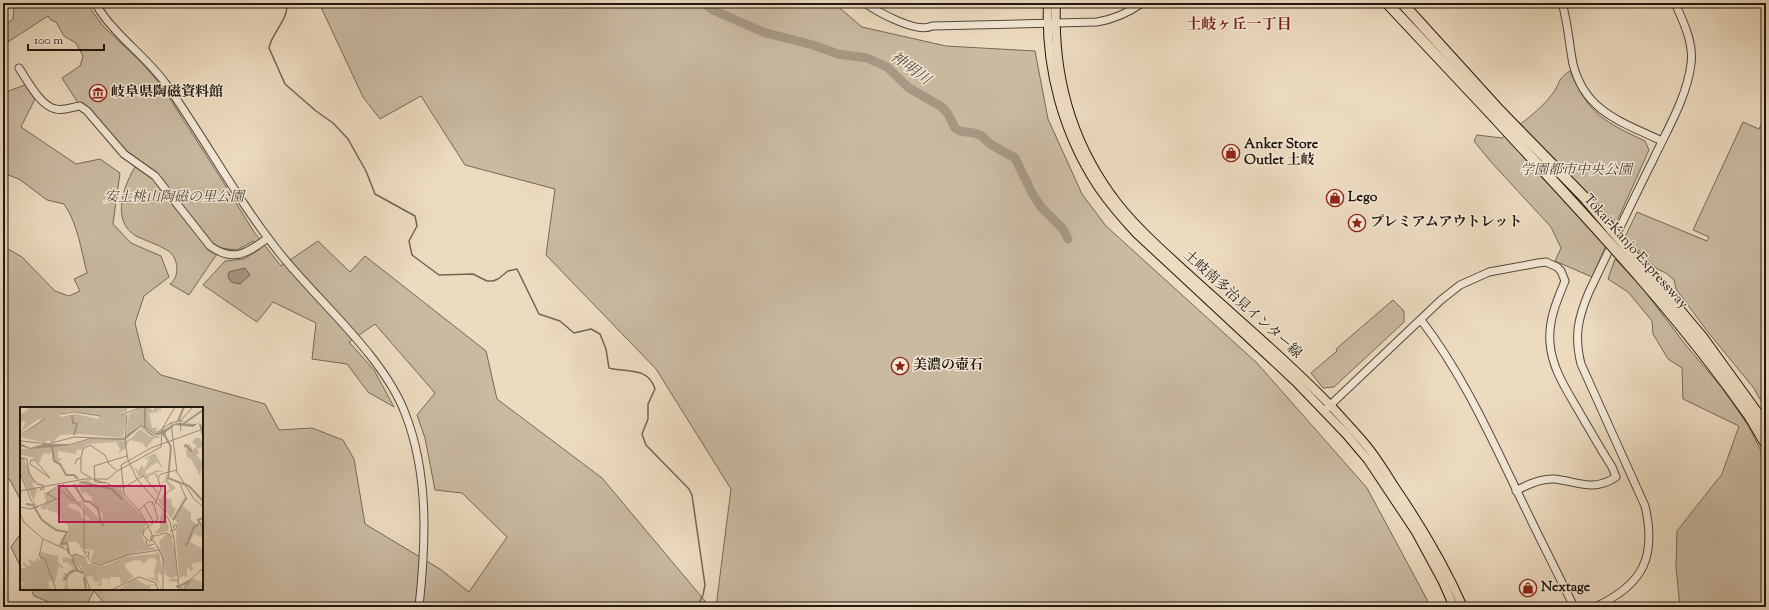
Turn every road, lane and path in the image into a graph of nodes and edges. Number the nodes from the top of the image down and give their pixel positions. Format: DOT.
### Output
graph roads {
  1 [pos="11,3"];
  2 [pos="95,3"];
  3 [pos="865,3"];
  4 [pos="872,3"];
  5 [pos="1048,3"];
  6 [pos="1056,3"];
  7 [pos="1142,3"];
  8 [pos="1387,3"];
  9 [pos="1402,3"];
  10 [pos="1562,3"];
  11 [pos="1675,3"];
  12 [pos="3,4"];
  13 [pos="1051,22"];
  14 [pos="932,26"];
  15 [pos="19,68"];
  16 [pos="1498,114"];
  17 [pos="1662,141"];
  18 [pos="268,238"];
  19 [pos="1421,320"];
  20 [pos="1327,408"];
  21 [pos="1754,415"];
  22 [pos="1766,427"];
  23 [pos="1766,444"];
  24 [pos="1516,491"];
  25 [pos="418,607"];
  26 [pos="1454,607"];
  27 [pos="1463,607"];
  28 [pos="1574,607"];
  29 [pos="1595,607"];
  1 -- 12 [label="main road"];
  2 -- 18 [label="street"];
  3 -- 14 [label="street"];
  4 -- 14 [label="street"];
  5 -- 13 [label="main road, 土岐南多治見インター線"];
  6 -- 13 [label="main road, 土岐南多治見インター線"];
  7 -- 13 [label="street"];
  8 -- 16 [label="highway, Tokai-Kanjo Expressway"];
  9 -- 16 [label="highway, Tokai-Kanjo Expressway"];
  10 -- 17 [label="street"];
  11 -- 17 [label="street"];
  13 -- 14 [label="street"];
  13 -- 20 [label="main road, 土岐南多治見インター線"];
  15 -- 18 [label="street"];
  16 -- 21 [label="highway, Tokai-Kanjo Expressway, bridge"];
  17 -- 29 [label="street"];
  18 -- 25 [label="street"];
  19 -- 20 [label="street"];
  19 -- 24 [label="street"];
  19 -- 24 [label="street"];
  20 -- 26 [label="main road, 土岐南多治見インター線"];
  20 -- 27 [label="main road, 土岐南多治見インター線"];
  21 -- 22 [label="highway, Tokai-Kanjo Expressway"];
  21 -- 23 [label="highway, Tokai-Kanjo Expressway"];
  24 -- 28 [label="street"];
}
